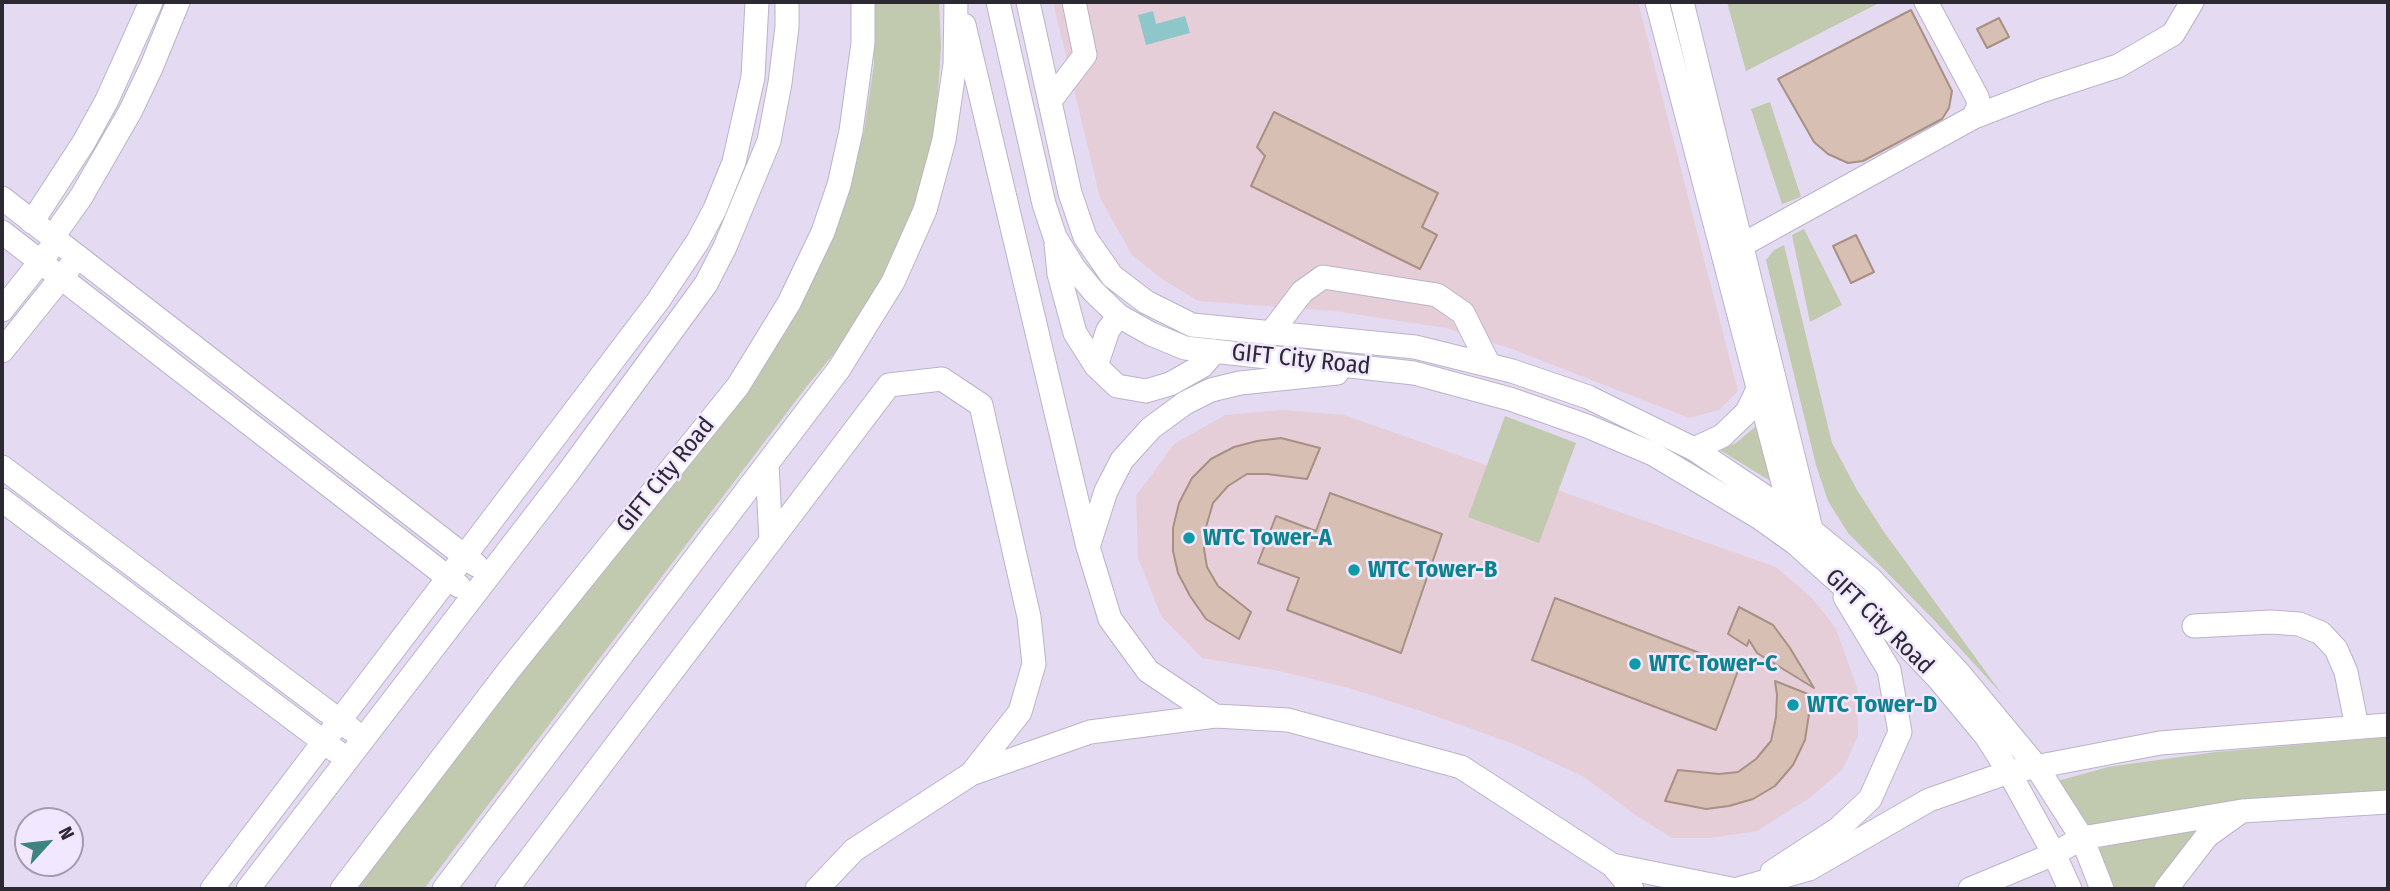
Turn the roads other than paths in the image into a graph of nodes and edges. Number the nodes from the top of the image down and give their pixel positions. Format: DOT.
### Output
graph roads {
  1 [pos="151,2"];
  2 [pos="178,2"];
  3 [pos="757,2"];
  4 [pos="787,2"];
  5 [pos="863,2"];
  6 [pos="958,2"];
  7 [pos="998,2"];
  8 [pos="1028,2"];
  9 [pos="1074,2"];
  10 [pos="1657,2"];
  11 [pos="1682,2"];
  12 [pos="1926,2"];
  13 [pos="2192,2"];
  14 [pos="1050,101"];
  15 [pos="1974,117"];
  16 [pos="2,198"];
  17 [pos="32,222"];
  18 [pos="2,232"];
  19 [pos="1055,237"];
  20 [pos="55,240"];
  21 [pos="1742,245"];
  22 [pos="78,257"];
  23 [pos="40,262"];
  24 [pos="61,278"];
  25 [pos="2,310"];
  26 [pos="1119,316"];
  27 [pos="1270,334"];
  28 [pos="2,351"];
  29 [pos="1214,351"];
  30 [pos="1352,365"];
  31 [pos="1489,365"];
  32 [pos="1096,366"];
  33 [pos="1759,387"];
  34 [pos="1695,449"];
  35 [pos="767,464"];
  36 [pos="2,467"];
  37 [pos="2,499"];
  38 [pos="1791,514"];
  39 [pos="1803,536"];
  40 [pos="771,541"];
  41 [pos="1088,547"];
  42 [pos="465,556"];
  43 [pos="1827,572"];
  44 [pos="489,575"];
  45 [pos="449,578"];
  46 [pos="472,597"];
  47 [pos="2193,626"];
  48 [pos="382,667"];
  49 [pos="405,683"];
  50 [pos="1215,716"];
  51 [pos="340,722"];
  52 [pos="2388,724"];
  53 [pos="2357,727"];
  54 [pos="363,739"];
  55 [pos="324,742"];
  56 [pos="347,759"];
  57 [pos="2036,766"];
  58 [pos="2009,772"];
  59 [pos="971,774"];
  60 [pos="2388,802"];
  61 [pos="2242,811"];
  62 [pos="2081,838"];
  63 [pos="2054,853"];
  64 [pos="1612,865"];
  65 [pos="1740,888"];
  66 [pos="212,889"];
  67 [pos="248,889"];
  68 [pos="342,889"];
  69 [pos="444,889"];
  70 [pos="507,889"];
  71 [pos="817,889"];
  72 [pos="1632,889"];
  73 [pos="1970,889"];
  74 [pos="2070,889"];
  75 [pos="2102,889"];
  76 [pos="2166,889"];
  1 -- 17 [label="street"];
  2 -- 20 [label="street"];
  3 -- 42 [label="street"];
  4 -- 44 [label="street"];
  5 -- 68 [label="street, GIFT City Road"];
  6 -- 35 [label="street"];
  6 -- 41 [label="street"];
  7 -- 19 [label="street, GIFT City Road"];
  8 -- 14 [label="street, GIFT City Road"];
  9 -- 14 [label="street"];
  10 -- 33 [label="street"];
  11 -- 21 [label="street"];
  12 -- 15 [label="street"];
  13 -- 15 [label="street"];
  14 -- 27 [label="street, GIFT City Road"];
  15 -- 21 [label="street"];
  16 -- 17 [label="street"];
  17 -- 20 [label="street"];
  18 -- 23 [label="street"];
  19 -- 26 [label="street, GIFT City Road"];
  19 -- 32 [label="street"];
  20 -- 22 [label="street"];
  20 -- 23 [label="street"];
  21 -- 39 [label="street"];
  22 -- 24 [label="street"];
  22 -- 42 [label="street"];
  23 -- 24 [label="street"];
  23 -- 25 [label="street"];
  24 -- 28 [label="street"];
  24 -- 45 [label="street"];
  26 -- 29 [label="street, GIFT City Road"];
  26 -- 32 [label="street"];
  27 -- 31 [label="street, GIFT City Road"];
  27 -- 31 [label="street"];
  29 -- 30 [label="street, GIFT City Road"];
  29 -- 32 [label="street"];
  30 -- 39 [label="street, GIFT City Road"];
  30 -- 41 [label="street"];
  31 -- 34 [label="street, GIFT City Road"];
  33 -- 34 [label="street"];
  33 -- 38 [label="street"];
  34 -- 38 [label="street, GIFT City Road"];
  35 -- 40 [label="street"];
  35 -- 69 [label="street"];
  36 -- 51 [label="street"];
  37 -- 55 [label="street"];
  38 -- 39 [label="street"];
  39 -- 43 [label="street, GIFT City Road"];
  39 -- 57 [label="street, GIFT City Road"];
  40 -- 59 [label="street"];
  40 -- 70 [label="street"];
  41 -- 50 [label="street"];
  42 -- 44 [label="street"];
  42 -- 45 [label="street"];
  43 -- 58 [label="street, GIFT City Road"];
  43 -- 65 [label="street"];
  44 -- 46 [label="street"];
  45 -- 46 [label="street"];
  45 -- 48 [label="street"];
  46 -- 49 [label="street"];
  47 -- 53 [label="street"];
  48 -- 49 [label="street"];
  48 -- 51 [label="street"];
  49 -- 54 [label="street"];
  50 -- 59 [label="street"];
  50 -- 64 [label="street"];
  51 -- 54 [label="street"];
  51 -- 55 [label="street"];
  52 -- 53 [label="street"];
  53 -- 57 [label="street"];
  54 -- 56 [label="street"];
  55 -- 56 [label="street"];
  55 -- 66 [label="street"];
  56 -- 67 [label="street"];
  57 -- 58 [label="street"];
  57 -- 62 [label="street, GIFT City Road"];
  58 -- 63 [label="street, GIFT City Road"];
  58 -- 65 [label="street"];
  59 -- 71 [label="street"];
  60 -- 61 [label="street"];
  61 -- 62 [label="street"];
  61 -- 76 [label="street"];
  62 -- 63 [label="street"];
  62 -- 75 [label="street, GIFT City Road"];
  63 -- 73 [label="street"];
  63 -- 74 [label="street, GIFT City Road"];
  64 -- 65 [label="street"];
  64 -- 72 [label="street"];
}
